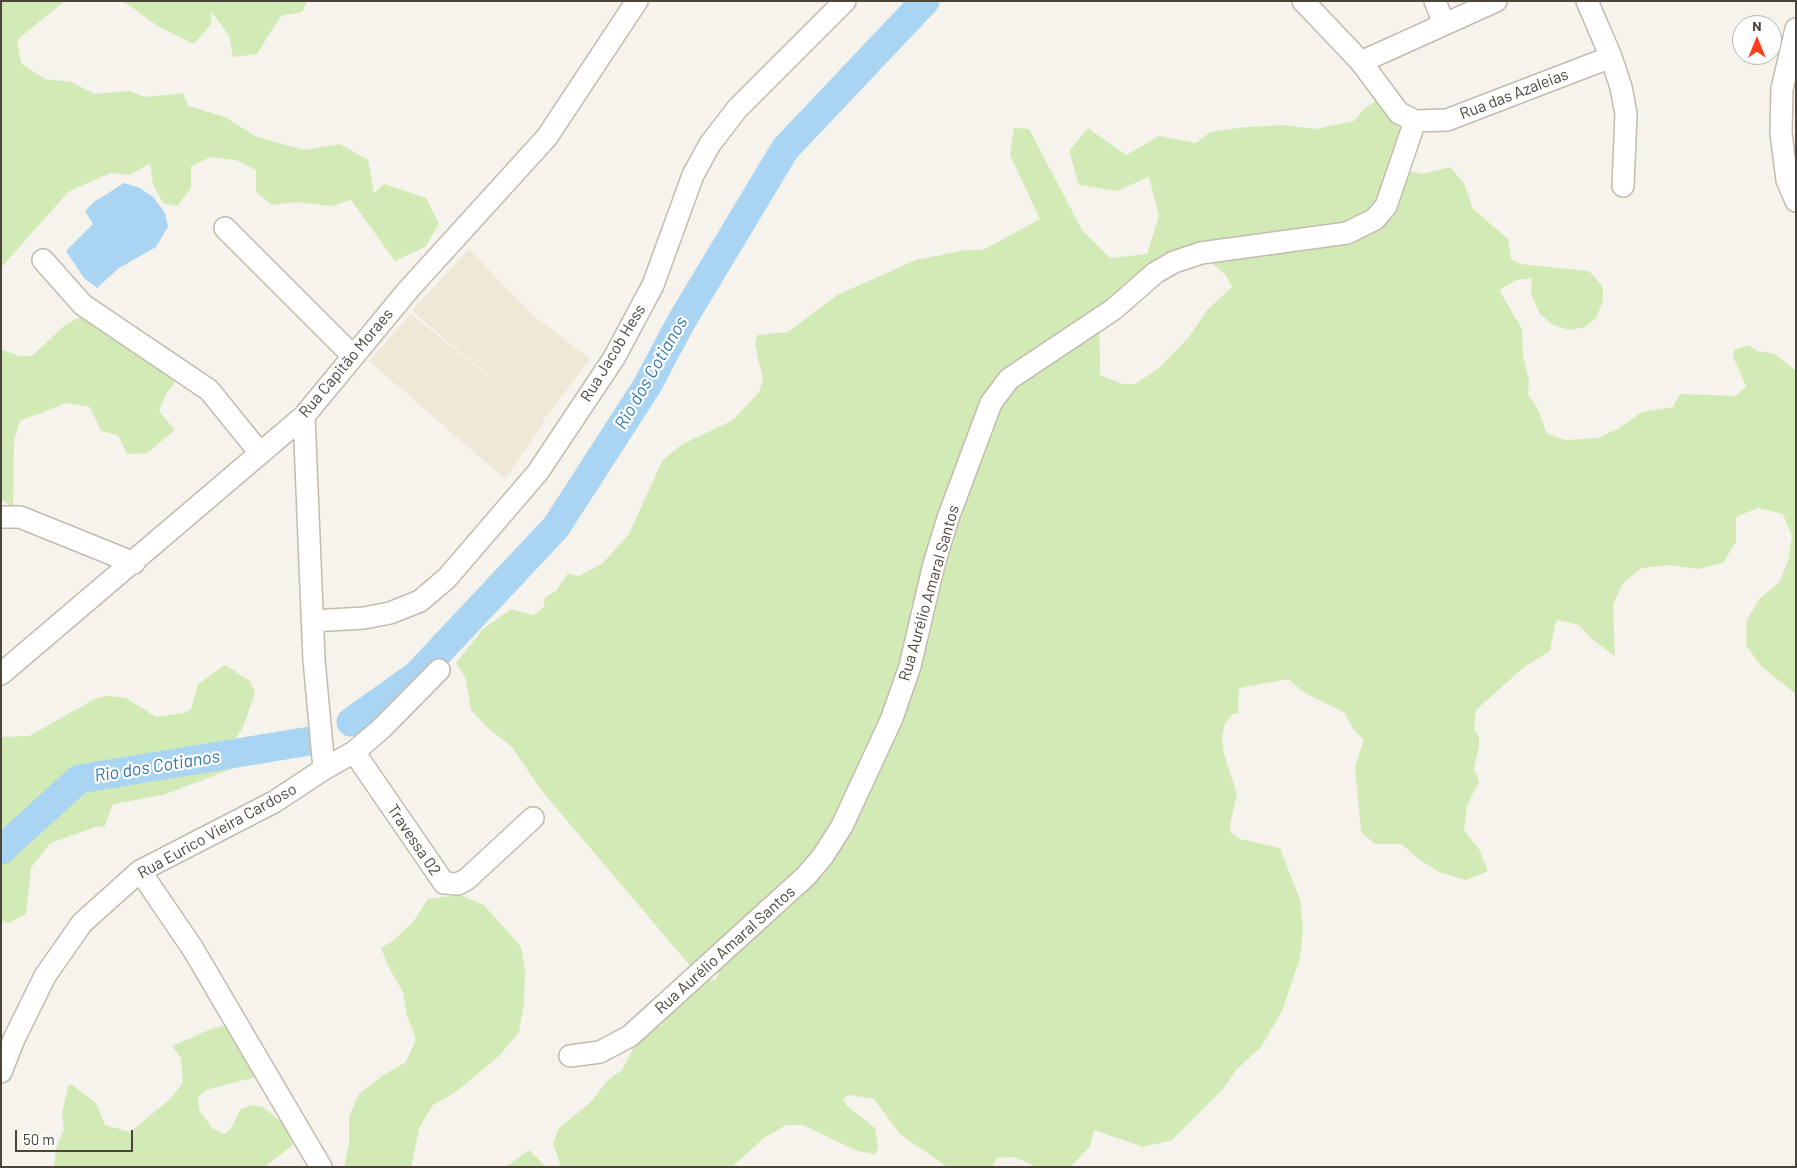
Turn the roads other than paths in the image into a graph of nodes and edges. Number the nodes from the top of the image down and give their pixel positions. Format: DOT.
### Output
graph roads {
  1 [pos="637,1"];
  2 [pos="845,1"];
  3 [pos="1303,1"];
  4 [pos="1435,1"];
  5 [pos="1496,1"];
  6 [pos="1587,1"];
  7 [pos="1444,24"];
  8 [pos="1796,29"];
  9 [pos="1611,56"];
  10 [pos="1361,62"];
  11 [pos="1415,121"];
  12 [pos="1624,186"];
  13 [pos="1796,201"];
  14 [pos="225,228"];
  15 [pos="43,260"];
  16 [pos="353,356"];
  17 [pos="304,416"];
  18 [pos="260,453"];
  19 [pos="11,517"];
  20 [pos="1,528"];
  21 [pos="134,563"];
  22 [pos="312,621"];
  23 [pos="439,670"];
  24 [pos="1,674"];
  25 [pos="354,752"];
  26 [pos="324,769"];
  27 [pos="533,818"];
  28 [pos="140,871"];
  29 [pos="570,1056"];
  30 [pos="1,1072"];
  31 [pos="321,1167"];
  1 -- 16 [label="street, Rua Capitão Moraes"];
  2 -- 22 [label="street, Rua Jacob Hess"];
  3 -- 10 [label="street"];
  4 -- 7 [label="street"];
  5 -- 7 [label="street"];
  6 -- 9 [label="street"];
  7 -- 10 [label="street"];
  8 -- 13 [label="street"];
  9 -- 11 [label="street, Rua das Azaleias"];
  9 -- 12 [label="street"];
  10 -- 11 [label="street"];
  11 -- 29 [label="street, Rua Aurélio Amaral Santos"];
  14 -- 16 [label="street"];
  15 -- 18 [label="street"];
  16 -- 17 [label="street, Rua Capitão Moraes"];
  17 -- 18 [label="street, Rua Capitão Moraes"];
  17 -- 22 [label="street"];
  18 -- 21 [label="street, Rua Capitão Moraes"];
  19 -- 20 [label="street"];
  19 -- 21 [label="street"];
  21 -- 24 [label="street, Rua Capitão Moraes"];
  22 -- 26 [label="street"];
  23 -- 25 [label="street, Rua Eurico Vieira Cardoso"];
  25 -- 26 [label="street, Rua Eurico Vieira Cardoso"];
  25 -- 27 [label="street, Travessa 02"];
  26 -- 28 [label="street, Rua Eurico Vieira Cardoso"];
  28 -- 30 [label="street, Rua Eurico Vieira Cardoso"];
  28 -- 31 [label="street"];
}
